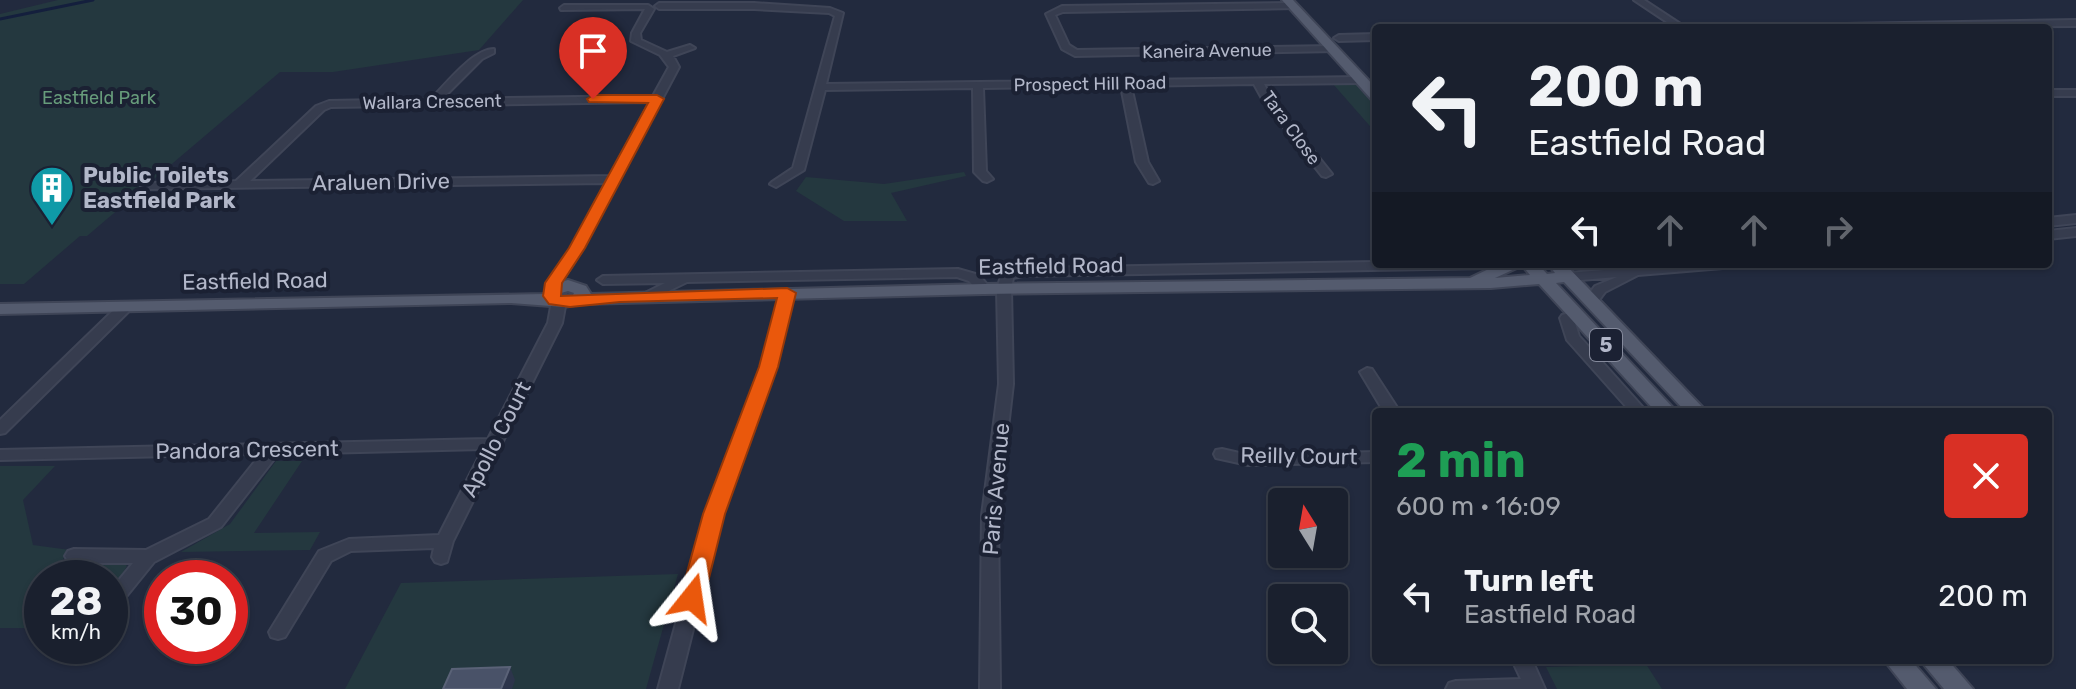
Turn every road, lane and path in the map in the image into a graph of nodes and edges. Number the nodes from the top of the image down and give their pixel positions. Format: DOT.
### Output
graph roads {
  1 [pos="1638,0"];
  2 [pos="1298,3"];
  3 [pos="653,5"];
  4 [pos="564,8"];
  5 [pos="2076,23"];
  6 [pos="1677,24"];
  7 [pos="2018,24"];
  8 [pos="1372,38"];
  9 [pos="1336,44"];
  10 [pos="690,48"];
  11 [pos="491,51"];
  12 [pos="667,55"];
  13 [pos="1372,75"];
  14 [pos="1361,80"];
  15 [pos="1258,82"];
  16 [pos="1125,83"];
  17 [pos="978,85"];
  18 [pos="820,87"];
  19 [pos="1372,92"];
  20 [pos="2052,93"];
  21 [pos="2076,93"];
  22 [pos="657,99"];
  23 [pos="434,102"];
  24 [pos="1326,174"];
  25 [pos="614,179"];
  26 [pos="987,179"];
  27 [pos="1153,181"];
  28 [pos="776,184"];
  29 [pos="239,185"];
  30 [pos="147,186"];
  31 [pos="2076,219"];
  32 [pos="2052,222"];
  33 [pos="2076,232"];
  34 [pos="2052,235"];
  35 [pos="577,248"];
  36 [pos="1372,267"];
  37 [pos="1422,268"];
  38 [pos="1570,268"];
  39 [pos="1662,268"];
  40 [pos="1647,269"];
  41 [pos="1549,271"];
  42 [pos="1512,273"];
  43 [pos="685,278"];
  44 [pos="1478,279"];
  45 [pos="603,280"];
  46 [pos="1449,282"];
  47 [pos="984,289"];
  48 [pos="1004,289"];
  49 [pos="787,293"];
  50 [pos="566,294"];
  51 [pos="647,296"];
  52 [pos="126,306"];
  53 [pos="0,309"];
  54 [pos="1581,309"];
  55 [pos="1367,372"];
  56 [pos="1390,408"];
  57 [pos="1635,408"];
  58 [pos="1664,408"];
  59 [pos="1692,408"];
  60 [pos="0,429"];
  61 [pos="494,444"];
  62 [pos="273,450"];
  63 [pos="1222,454"];
  64 [pos="0,455"];
  65 [pos="1372,457"];
  66 [pos="73,555"];
  67 [pos="148,557"];
  68 [pos="128,582"];
  69 [pos="278,632"];
  70 [pos="1524,664"];
  71 [pos="1900,664"];
  72 [pos="1936,664"];
  73 [pos="1534,688"];
  74 [pos="668,689"];
  75 [pos="990,689"];
  76 [pos="1456,689"];
  77 [pos="1923,689"];
  78 [pos="1960,689"];
  1 -- 6 [label="street"];
  2 -- 9 [label="main road"];
  2 -- 9 [label="street, Kaneira Avenue"];
  3 -- 4 [label="street"];
  3 -- 12 [label="street"];
  3 -- 18 [label="street"];
  5 -- 7 [label="street"];
  8 -- 9 [label="street, Kaneira Avenue"];
  9 -- 13 [label="main road"];
  9 -- 14 [label="main road"];
  10 -- 12 [label="street"];
  11 -- 23 [label="street"];
  12 -- 22 [label="street"];
  14 -- 15 [label="street, Prospect Hill Road"];
  14 -- 19 [label="main road"];
  15 -- 16 [label="street, Prospect Hill Road"];
  15 -- 24 [label="street, Tara Close"];
  16 -- 17 [label="street, Prospect Hill Road"];
  16 -- 27 [label="street"];
  17 -- 18 [label="street, Prospect Hill Road"];
  17 -- 26 [label="street"];
  18 -- 28 [label="street"];
  20 -- 21 [label="street"];
  22 -- 23 [label="street, Wallara Crescent"];
  22 -- 25 [label="street"];
  23 -- 29 [label="street, Wallara Crescent"];
  25 -- 29 [label="street, Araluen Drive"];
  25 -- 35 [label="street"];
  29 -- 30 [label="street, Araluen Drive"];
  31 -- 32 [label="street"];
  33 -- 34 [label="street"];
  35 -- 50 [label="street"];
  35 -- 50 [label="street"];
  36 -- 48 [label="street"];
  37 -- 46 [label="street"];
  38 -- 41 [label="street"];
  39 -- 40 [label="street"];
  40 -- 41 [label="street"];
  40 -- 54 [label="street"];
  41 -- 42 [label="main road, Eastfield Road"];
  41 -- 44 [label="main road, Eastfield Road"];
  41 -- 54 [label="main road, 5"];
  42 -- 44 [label="main road"];
  42 -- 46 [label="main road, Eastfield Road"];
  42 -- 54 [label="main road"];
  43 -- 45 [label="street"];
  43 -- 47 [label="street"];
  43 -- 51 [label="street"];
  44 -- 46 [label="main road, Eastfield Road"];
  46 -- 48 [label="main road, Eastfield Road"];
  47 -- 48 [label="main road, Eastfield Road"];
  47 -- 49 [label="main road, Eastfield Road"];
  48 -- 75 [label="street, Paris Avenue"];
  49 -- 51 [label="main road, Eastfield Road"];
  49 -- 74 [label="street"];
  50 -- 51 [label="main road, Eastfield Road"];
  50 -- 52 [label="main road, Eastfield Road"];
  50 -- 61 [label="street, Apollo Court"];
  52 -- 53 [label="main road, Eastfield Road"];
  52 -- 60 [label="street"];
  54 -- 57 [label="street"];
  54 -- 58 [label="main road, 5"];
  54 -- 59 [label="main road, 5"];
  55 -- 56 [label="street"];
  61 -- 62 [label="street, Pandora Crescent"];
  61 -- 69 [label="street, Apollo Court"];
  62 -- 64 [label="street, Pandora Crescent"];
  62 -- 67 [label="street"];
  63 -- 65 [label="street, Reilly Court"];
  66 -- 67 [label="street"];
  67 -- 68 [label="street"];
  70 -- 73 [label="street"];
  71 -- 77 [label="main road"];
  72 -- 78 [label="main road"];
  73 -- 76 [label="street"];
}
